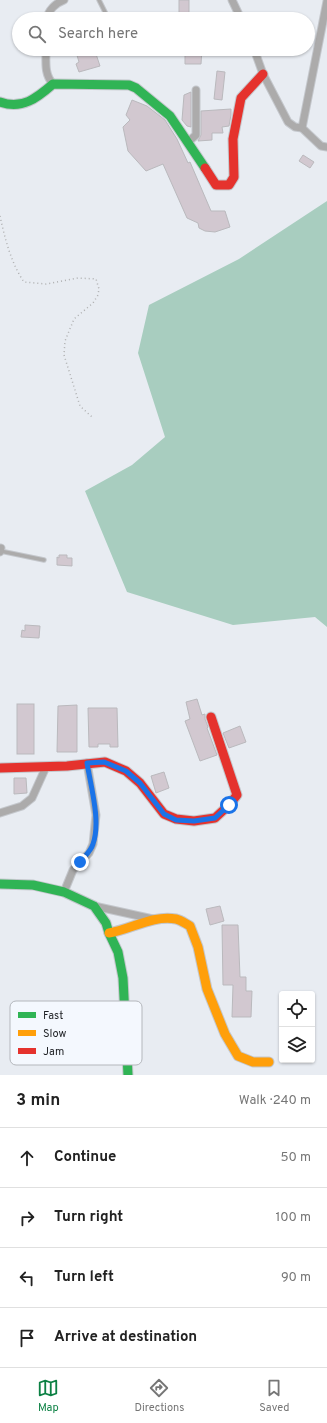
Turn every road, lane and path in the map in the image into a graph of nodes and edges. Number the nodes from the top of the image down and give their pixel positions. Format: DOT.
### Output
graph roads {
  1 [pos="64,0"];
  2 [pos="99,0"];
  3 [pos="232,0"];
  4 [pos="327,1"];
  5 [pos="50,12"];
  6 [pos="105,12"];
  7 [pos="238,12"];
  8 [pos="46,56"];
  9 [pos="257,56"];
  10 [pos="263,74"];
  11 [pos="52,84"];
  12 [pos="196,90"];
  13 [pos="0,102"];
  14 [pos="302,128"];
  15 [pos="188,142"];
  16 [pos="327,147"];
  17 [pos="0,216"];
  18 [pos="92,417"];
  19 [pos="0,550"];
  20 [pos="44,560"];
  21 [pos="211,717"];
  22 [pos="87,763"];
  23 [pos="46,767"];
  24 [pos="0,768"];
  25 [pos="0,813"];
  26 [pos="0,884"];
  27 [pos="64,892"];
  28 [pos="94,906"];
  29 [pos="154,919"];
  30 [pos="109,933"];
  31 [pos="124,1001"];
  32 [pos="269,1062"];
  33 [pos="127,1065"];
  34 [pos="128,1075"];
  1 -- 5 [label="street"];
  2 -- 6 [label="lane"];
  3 -- 7 [label="street"];
  4 -- 14 [label="street"];
  8 -- 11 [label="street"];
  9 -- 10 [label="street"];
  10 -- 14 [label="street"];
  10 -- 15 [label="street"];
  11 -- 13 [label="street"];
  11 -- 15 [label="street"];
  12 -- 15 [label="street"];
  14 -- 16 [label="street"];
  17 -- 18 [label="path"];
  19 -- 20 [label="lane"];
  21 -- 22 [label="street"];
  22 -- 23 [label="street"];
  22 -- 27 [label="street"];
  23 -- 24 [label="street"];
  23 -- 25 [label="street"];
  26 -- 27 [label="street"];
  27 -- 28 [label="street"];
  28 -- 29 [label="street"];
  28 -- 30 [label="street"];
  29 -- 30 [label="street"];
  29 -- 32 [label="street"];
  30 -- 31 [label="street"];
  33 -- 34 [label="street"];
}
